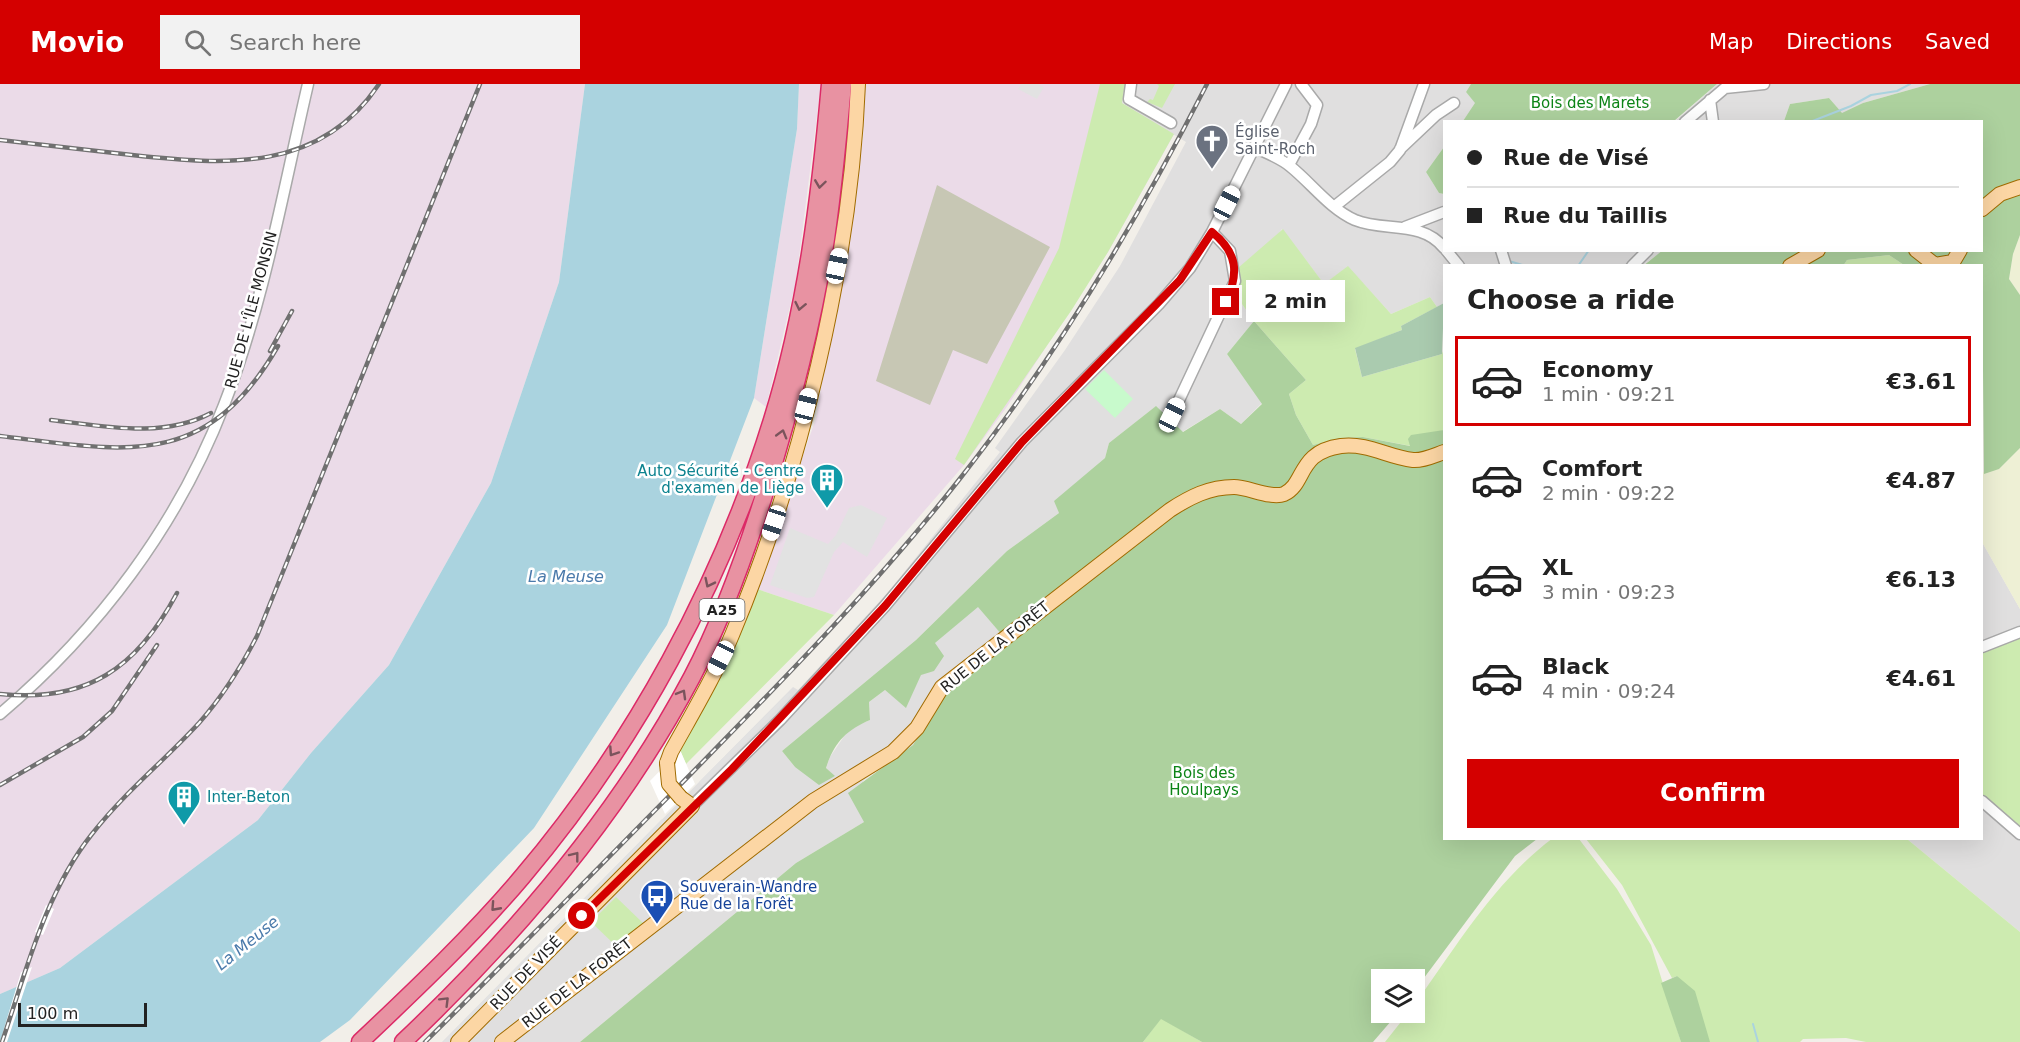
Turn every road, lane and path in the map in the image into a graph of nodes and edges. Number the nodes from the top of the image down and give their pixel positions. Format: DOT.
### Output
graph roads {
  1 [pos="308,84"];
  2 [pos="830,84"];
  3 [pos="843,84"];
  4 [pos="858,84"];
  5 [pos="1131,84"];
  6 [pos="1286,84"];
  7 [pos="1301,84"];
  8 [pos="1424,84"];
  9 [pos="1764,84"];
  10 [pos="1710,100"];
  11 [pos="1454,103"];
  12 [pos="1687,120"];
  13 [pos="1713,120"];
  14 [pos="1171,123"];
  15 [pos="1254,147"];
  16 [pos="1400,150"];
  17 [pos="1289,165"];
  18 [pos="2020,187"];
  19 [pos="1335,206"];
  20 [pos="1983,208"];
  21 [pos="1443,212"];
  22 [pos="1405,227"];
  23 [pos="1212,232"];
  24 [pos="1443,244"];
  25 [pos="1646,252"];
  26 [pos="1814,252"];
  27 [pos="1919,252"];
  28 [pos="1959,252"];
  29 [pos="1634,264"];
  30 [pos="1794,264"];
  31 [pos="1934,264"];
  32 [pos="1941,264"];
  33 [pos="1172,415"];
  34 [pos="1443,452"];
  35 [pos="2020,632"];
  36 [pos="1983,647"];
  37 [pos="0,714"];
  38 [pos="687,802"];
  39 [pos="1983,802"];
  40 [pos="2020,834"];
  41 [pos="360,1042"];
  42 [pos="403,1042"];
  43 [pos="458,1042"];
  44 [pos="502,1042"];
  1 -- 37 [label="street, RUE DE L'ÎLE MONSIN"];
  2 -- 41 [label="highway, A25, one-way"];
  42 -- 3 [label="highway, A25, one-way"];
  4 -- 38 [label="main road, bridge"];
  5 -- 14 [label="street"];
  6 -- 15 [label="street, RUE DE VISÉ"];
  7 -- 17 [label="street"];
  8 -- 16 [label="street"];
  9 -- 10 [label="street"];
  10 -- 12 [label="street"];
  10 -- 13 [label="street"];
  11 -- 16 [label="street"];
  15 -- 17 [label="street"];
  15 -- 23 [label="street, RUE DE VISÉ"];
  16 -- 19 [label="street"];
  17 -- 19 [label="street"];
  18 -- 20 [label="main road"];
  19 -- 22 [label="street"];
  21 -- 22 [label="street"];
  22 -- 24 [label="street"];
  23 -- 33 [label="street"];
  23 -- 38 [label="street, RUE DE VISÉ"];
  25 -- 29 [label="street"];
  26 -- 30 [label="main road"];
  27 -- 31 [label="main road"];
  28 -- 32 [label="main road"];
  34 -- 44 [label="main road, RUE DE LA FORÊT"];
  35 -- 36 [label="street"];
  38 -- 43 [label="main road, RUE DE VISÉ"];
  39 -- 40 [label="street"];
}
